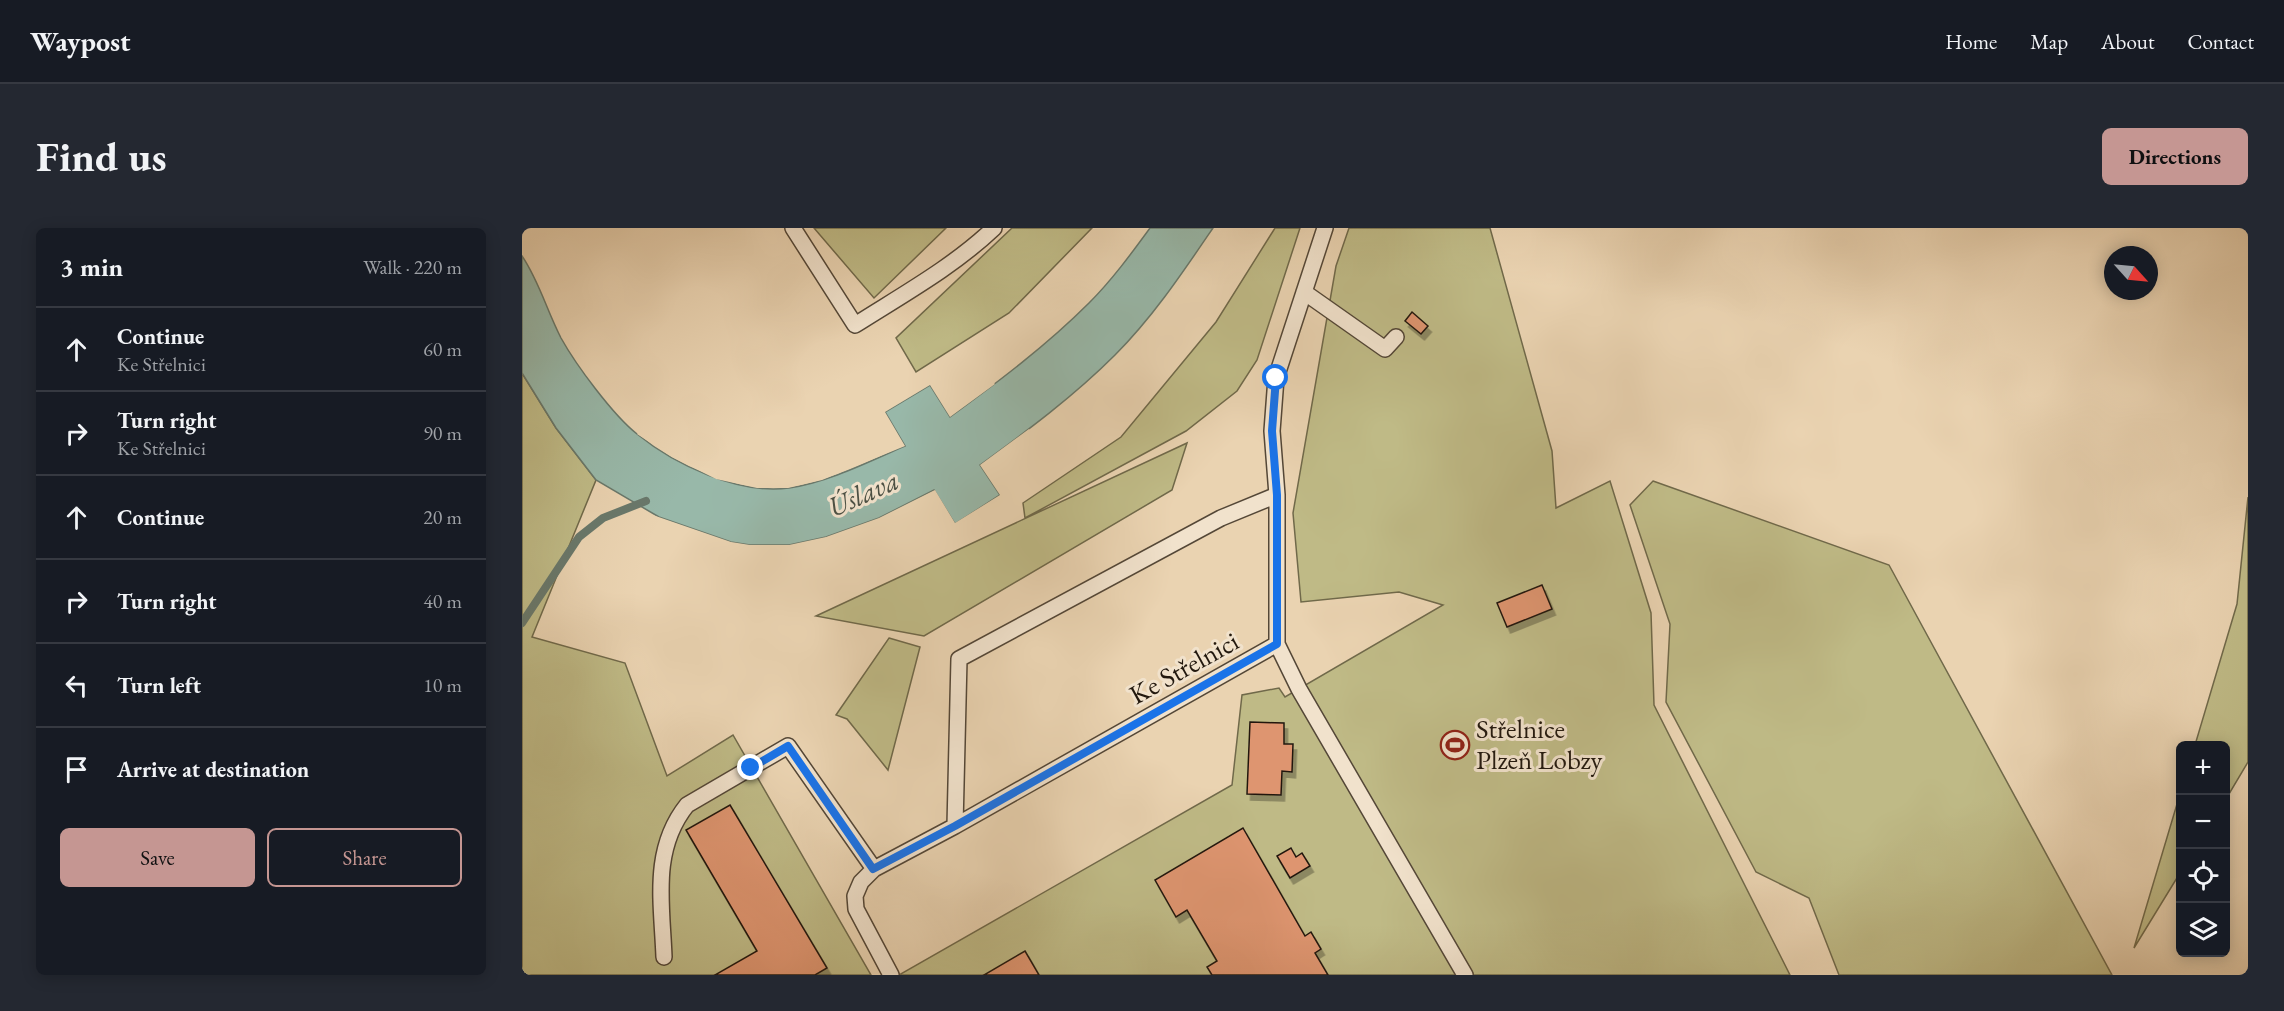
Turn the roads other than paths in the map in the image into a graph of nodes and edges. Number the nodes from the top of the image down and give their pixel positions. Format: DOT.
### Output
graph roads {
  1 [pos="793,228"];
  2 [pos="993,228"];
  3 [pos="1325,228"];
  4 [pos="1304,292"];
  5 [pos="1396,337"];
  6 [pos="1277,495"];
  7 [pos="1277,644"];
  8 [pos="955,826"];
  9 [pos="873,869"];
  10 [pos="664,957"];
  11 [pos="891,975"];
  12 [pos="1465,975"];
  1 -- 2 [label="lane"];
  3 -- 4 [label="lane, Ke Střelnici"];
  4 -- 5 [label="lane"];
  4 -- 6 [label="lane, Ke Střelnici"];
  6 -- 7 [label="lane, Ke Střelnici"];
  6 -- 8 [label="lane"];
  7 -- 8 [label="lane, Ke Střelnici"];
  7 -- 12 [label="lane"];
  8 -- 9 [label="lane, Ke Střelnici"];
  9 -- 10 [label="lane"];
  9 -- 11 [label="lane"];
}
